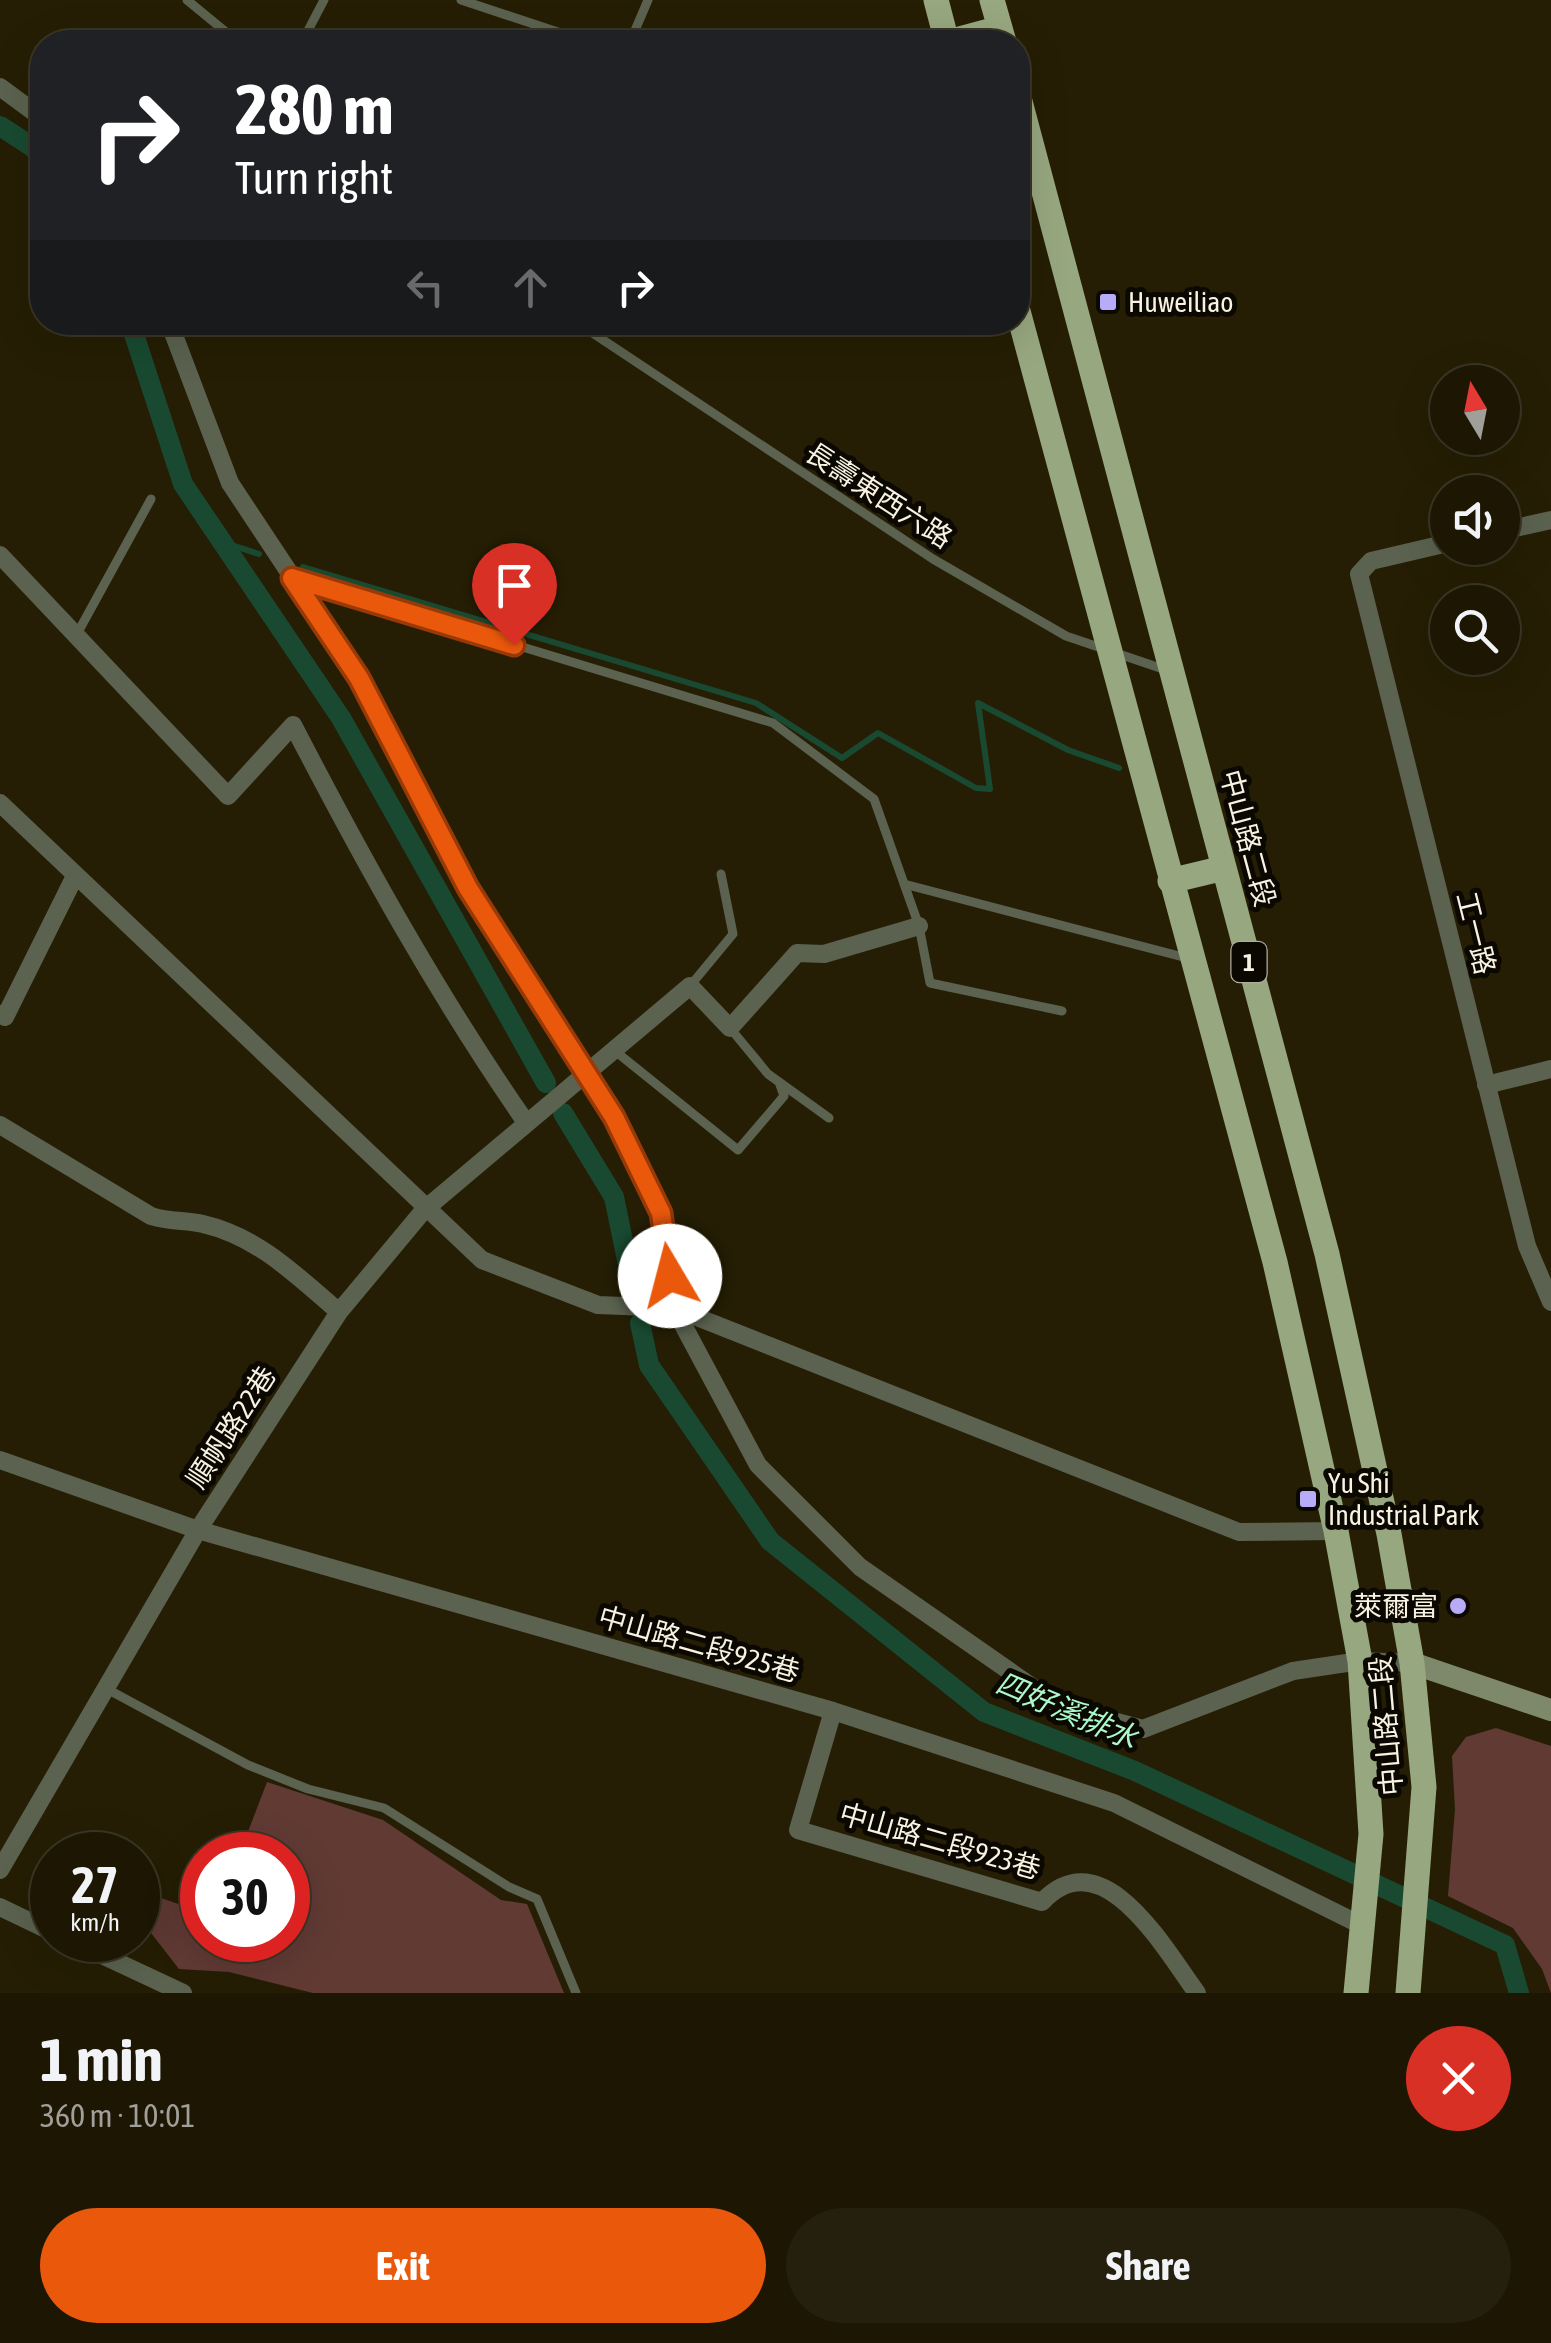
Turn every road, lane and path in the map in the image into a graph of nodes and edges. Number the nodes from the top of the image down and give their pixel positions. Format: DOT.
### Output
graph roads {
  1 [pos="187,0"];
  2 [pos="324,0"];
  3 [pos="461,0"];
  4 [pos="648,0"];
  5 [pos="936,0"];
  6 [pos="992,0"];
  7 [pos="223,30"];
  8 [pos="308,30"];
  9 [pos="552,30"];
  10 [pos="635,30"];
  11 [pos="945,30"];
  12 [pos="1000,30"];
  13 [pos="0,87"];
  14 [pos="30,109"];
  15 [pos="1030,139"];
  16 [pos="174,335"];
  17 [pos="596,335"];
  18 [pos="1024,335"];
  19 [pos="151,499"];
  20 [pos="1551,520"];
  21 [pos="1520,527"];
  22 [pos="1430,547"];
  23 [pos="0,555"];
  24 [pos="292,578"];
  25 [pos="77,634"];
  26 [pos="1106,647"];
  27 [pos="1173,673"];
  28 [pos="0,803"];
  29 [pos="1224,868"];
  30 [pos="721,874"];
  31 [pos="75,876"];
  32 [pos="1170,881"];
  33 [pos="904,884"];
  34 [pos="919,926"];
  35 [pos="1192,960"];
  36 [pos="690,986"];
  37 [pos="1062,1012"];
  38 [pos="0,1014"];
  39 [pos="730,1028"];
  40 [pos="613,1049"];
  41 [pos="1551,1069"];
  42 [pos="585,1074"];
  43 [pos="779,1082"];
  44 [pos="1486,1085"];
  45 [pos="829,1118"];
  46 [pos="525,1121"];
  47 [pos="0,1126"];
  48 [pos="424,1210"];
  49 [pos="1551,1302"];
  50 [pos="674,1308"];
  51 [pos="338,1312"];
  52 [pos="0,1460"];
  53 [pos="198,1530"];
  54 [pos="1336,1532"];
  55 [pos="1360,1661"];
  56 [pos="1412,1663"];
  57 [pos="107,1689"];
  58 [pos="1551,1710"];
  59 [pos="833,1711"];
  60 [pos="0,1870"];
  61 [pos="0,1907"];
  62 [pos="30,1921"];
  63 [pos="1364,1927"];
  64 [pos="117,1962"];
  65 [pos="184,1993"];
  66 [pos="576,1993"];
  67 [pos="1197,1993"];
  68 [pos="1356,1993"];
  69 [pos="1408,1993"];
  1 -- 7 [label="lane"];
  2 -- 8 [label="lane"];
  3 -- 9 [label="lane"];
  4 -- 10 [label="lane"];
  5 -- 11 [label="main road"];
  6 -- 12 [label="main road"];
  13 -- 14 [label="street"];
  15 -- 27 [label="main road, 中山路二段 / 1"];
  16 -- 24 [label="street"];
  17 -- 26 [label="lane, 長壽東西六路"];
  18 -- 26 [label="main road, 中山路二段 / 1"];
  19 -- 25 [label="lane"];
  20 -- 21 [label="street"];
  22 -- 44 [label="street, 工一路"];
  23 -- 25 [label="street"];
  24 -- 33 [label="lane"];
  24 -- 42 [label="street"];
  25 -- 46 [label="street"];
  26 -- 27 [label="lane, 長壽東西六路"];
  26 -- 32 [label="main road, 中山路二段 / 1"];
  27 -- 29 [label="main road, 中山路二段 / 1"];
  28 -- 31 [label="street"];
  29 -- 32 [label="main road"];
  29 -- 56 [label="main road, 中山路二段 / 1"];
  30 -- 36 [label="lane"];
  31 -- 38 [label="street"];
  31 -- 48 [label="street"];
  32 -- 35 [label="main road, 中山路二段 / 1"];
  33 -- 34 [label="lane"];
  33 -- 35 [label="lane"];
  34 -- 37 [label="lane"];
  34 -- 39 [label="street"];
  35 -- 54 [label="main road, 中山路二段 / 1"];
  36 -- 39 [label="street"];
  36 -- 40 [label="street, 順帆路22巷"];
  39 -- 43 [label="lane"];
  40 -- 42 [label="street, 順帆路22巷"];
  40 -- 43 [label="lane"];
  41 -- 44 [label="street"];
  42 -- 46 [label="street, 順帆路22巷"];
  42 -- 50 [label="street"];
  43 -- 45 [label="lane"];
  44 -- 49 [label="street, 工一路"];
  46 -- 48 [label="street, 順帆路22巷"];
  47 -- 51 [label="street"];
  48 -- 50 [label="street"];
  48 -- 51 [label="street, 順帆路22巷"];
  50 -- 54 [label="street"];
  50 -- 55 [label="street"];
  51 -- 53 [label="street, 順帆路22巷"];
  52 -- 53 [label="street, 中山路二段925巷"];
  53 -- 57 [label="street, 順帆路22巷"];
  53 -- 59 [label="street, 中山路二段925巷"];
  54 -- 55 [label="main road, 中山路二段 / 1"];
  55 -- 56 [label="street"];
  55 -- 63 [label="main road, 中山路二段 / 1"];
  56 -- 58 [label="street"];
  56 -- 69 [label="main road, 中山路二段 / 1"];
  57 -- 60 [label="street, 順帆路22巷"];
  57 -- 66 [label="lane"];
  59 -- 63 [label="street, 中山路二段925巷"];
  59 -- 67 [label="street, 中山路二段923巷"];
  61 -- 62 [label="street"];
  63 -- 68 [label="main road, 1"];
  64 -- 65 [label="street"];
}
